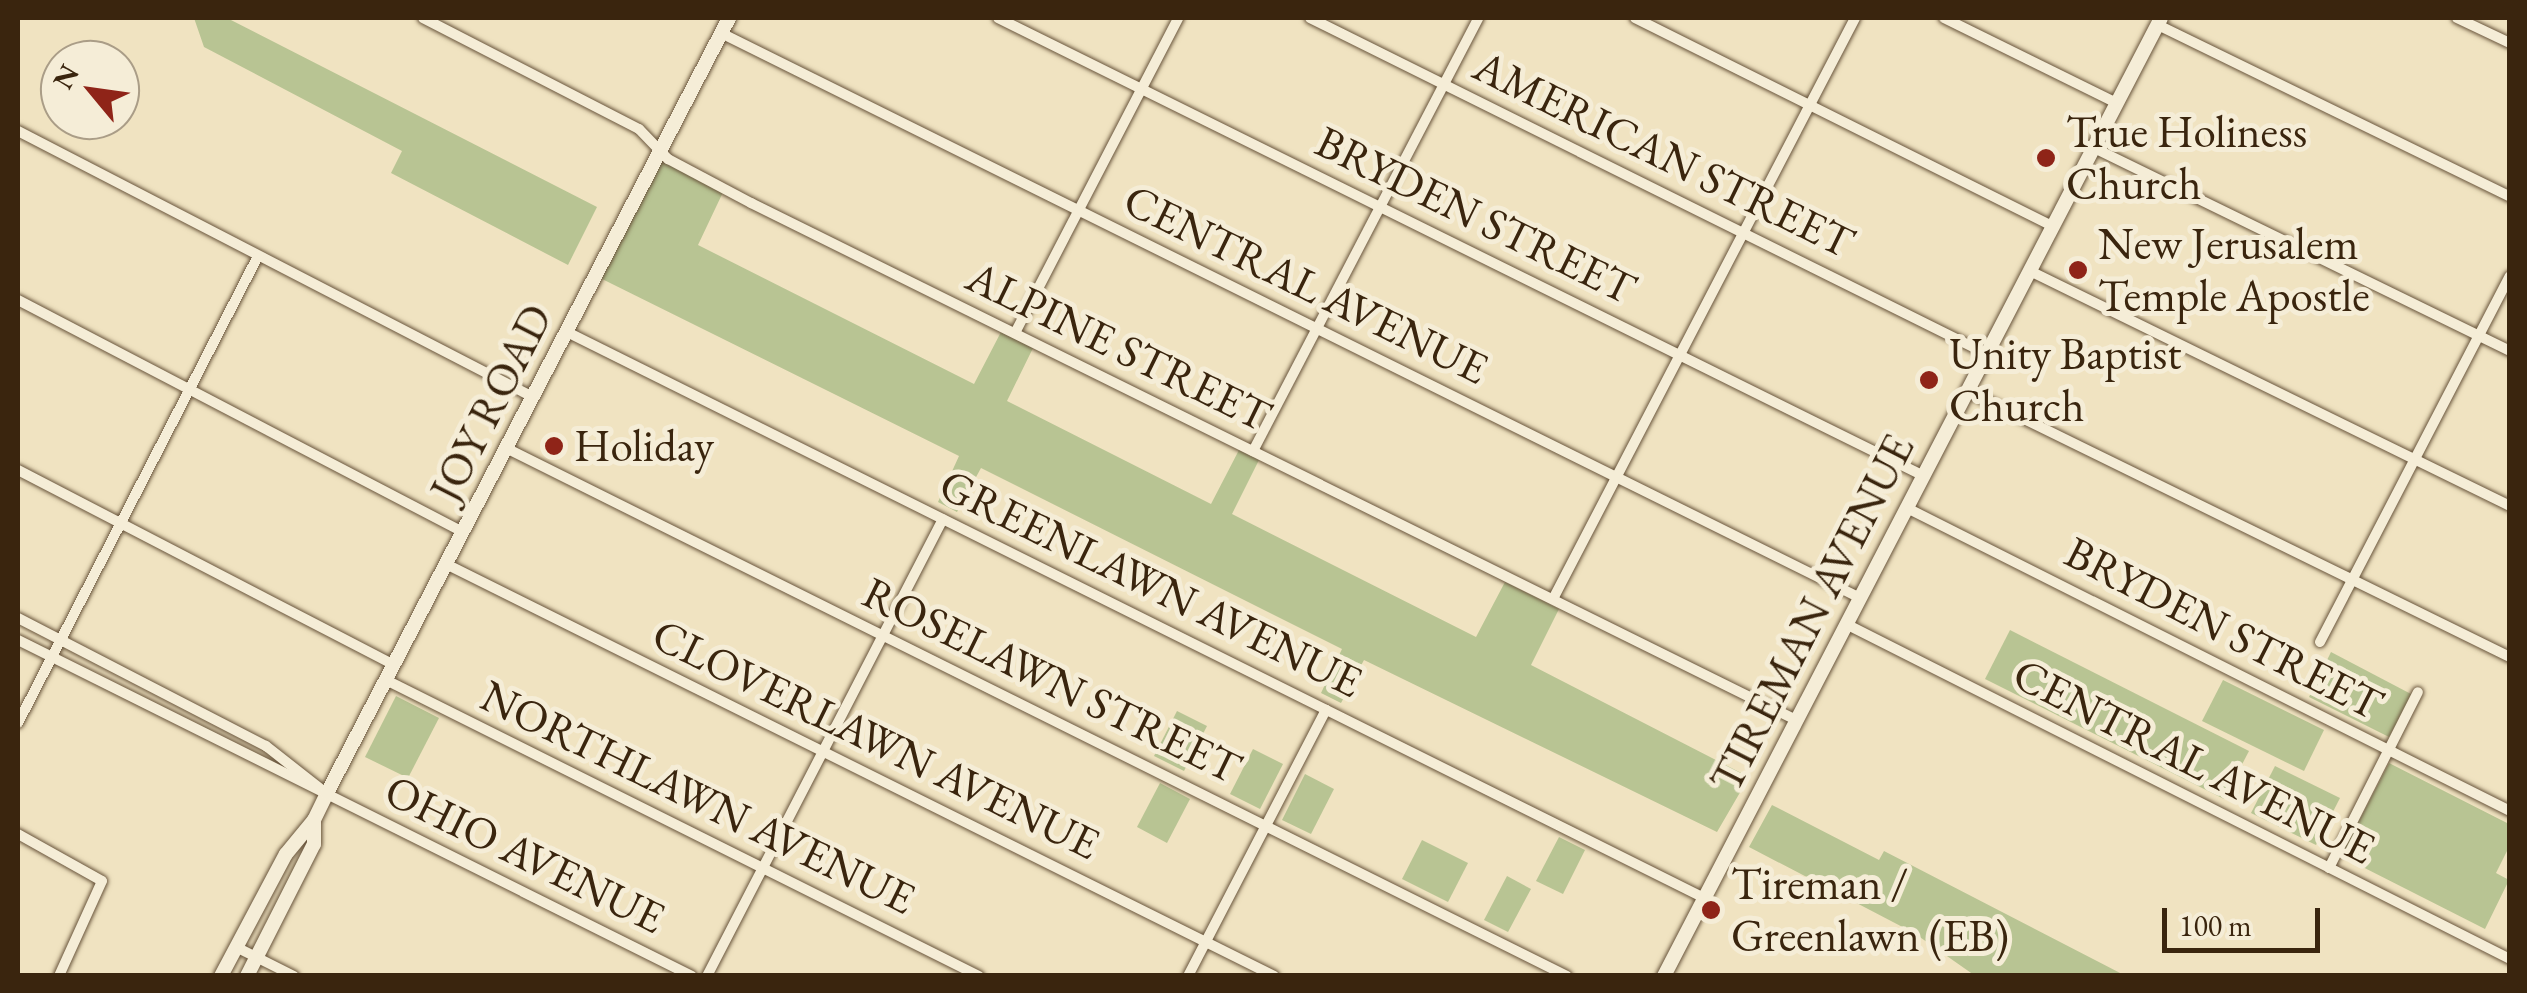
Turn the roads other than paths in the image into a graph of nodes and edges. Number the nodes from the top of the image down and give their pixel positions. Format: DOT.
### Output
graph roads {
  1 [pos="423,18"];
  2 [pos="730,18"];
  3 [pos="998,18"];
  4 [pos="1178,18"];
  5 [pos="1310,18"];
  6 [pos="1478,18"];
  7 [pos="1635,18"];
  8 [pos="1855,18"];
  9 [pos="1944,18"];
  10 [pos="2457,18"];
  11 [pos="2160,21"];
  12 [pos="2479,22"];
  13 [pos="721,33"];
  14 [pos="2510,43"];
  15 [pos="1444,84"];
  16 [pos="1142,88"];
  17 [pos="2117,103"];
  18 [pos="1810,105"];
  19 [pos="18,131"];
  20 [pos="2094,148"];
  21 [pos="661,150"];
  22 [pos="2510,198"];
  23 [pos="1380,206"];
  24 [pos="1078,210"];
  25 [pos="2053,226"];
  26 [pos="1744,233"];
  27 [pos="258,256"];
  28 [pos="2030,271"];
  29 [pos="2510,276"];
  30 [pos="18,300"];
  31 [pos="1316,329"];
  32 [pos="567,332"];
  33 [pos="1014,333"];
  34 [pos="2478,336"];
  35 [pos="2510,351"];
  36 [pos="1987,354"];
  37 [pos="1680,355"];
  38 [pos="190,390"];
  39 [pos="1966,391"];
  40 [pos="533,397"];
  41 [pos="506,448"];
  42 [pos="1253,451"];
  43 [pos="2414,459"];
  44 [pos="18,470"];
  45 [pos="1924,476"];
  46 [pos="1617,477"];
  47 [pos="2510,506"];
  48 [pos="1907,508"];
  49 [pos="943,519"];
  50 [pos="120,523"];
  51 [pos="463,532"];
  52 [pos="446,564"];
  53 [pos="2352,580"];
  54 [pos="1860,598"];
  55 [pos="1553,599"];
  56 [pos="18,618"];
  57 [pos="1846,624"];
  58 [pos="882,635"];
  59 [pos="18,640"];
  60 [pos="60,640"];
  61 [pos="2320,642"];
  62 [pos="2510,657"];
  63 [pos="52,658"];
  64 [pos="394,664"];
  65 [pos="386,680"];
  66 [pos="2418,692"];
  67 [pos="196,710"];
  68 [pos="1326,710"];
  69 [pos="1796,720"];
  70 [pos="18,723"];
  71 [pos="188,727"];
  72 [pos="2389,750"];
  73 [pos="822,751"];
  74 [pos="327,794"];
  75 [pos="2510,811"];
  76 [pos="314,820"];
  77 [pos="1266,826"];
  78 [pos="18,834"];
  79 [pos="762,868"];
  80 [pos="2329,868"];
  81 [pos="1704,898"];
  82 [pos="1206,942"];
  83 [pos="236,947"];
  84 [pos="256,957"];
  85 [pos="2510,960"];
  86 [pos="59,976"];
  87 [pos="221,976"];
  88 [pos="247,976"];
  89 [pos="294,976"];
  90 [pos="692,976"];
  91 [pos="706,976"];
  92 [pos="979,976"];
  93 [pos="1188,976"];
  94 [pos="1274,976"];
  95 [pos="1567,976"];
  96 [pos="1664,976"];
  1 -- 21 [label="street, ALPINE STREET"];
  2 -- 13 [label="street, JOY ROAD"];
  3 -- 16 [label="street, BRYDEN STREET"];
  4 -- 16 [label="street"];
  5 -- 15 [label="street, AMERICAN STREET"];
  6 -- 15 [label="street"];
  7 -- 18 [label="street"];
  8 -- 18 [label="street"];
  9 -- 17 [label="street"];
  10 -- 12 [label="street"];
  11 -- 17 [label="street, TIREMAN AVENUE"];
  11 -- 22 [label="street"];
  12 -- 14 [label="street"];
  13 -- 21 [label="street, JOY ROAD"];
  13 -- 24 [label="street, CENTRAL AVENUE"];
  15 -- 23 [label="street"];
  15 -- 26 [label="street, AMERICAN STREET"];
  16 -- 23 [label="street, BRYDEN STREET"];
  16 -- 24 [label="street"];
  17 -- 20 [label="street, TIREMAN AVENUE"];
  18 -- 25 [label="street"];
  18 -- 26 [label="street"];
  19 -- 27 [label="street"];
  20 -- 25 [label="street, TIREMAN AVENUE"];
  20 -- 34 [label="street"];
  21 -- 32 [label="street, JOY ROAD"];
  21 -- 33 [label="street, ALPINE STREET"];
  23 -- 31 [label="street"];
  23 -- 37 [label="street, BRYDEN STREET"];
  24 -- 31 [label="street, CENTRAL AVENUE"];
  24 -- 33 [label="street"];
  25 -- 28 [label="street, TIREMAN AVENUE"];
  26 -- 36 [label="street, AMERICAN STREET"];
  26 -- 37 [label="street"];
  27 -- 38 [label="street"];
  27 -- 40 [label="street"];
  28 -- 36 [label="street, TIREMAN AVENUE"];
  28 -- 43 [label="street"];
  29 -- 34 [label="street"];
  30 -- 38 [label="street"];
  31 -- 42 [label="street"];
  31 -- 46 [label="street, CENTRAL AVENUE"];
  32 -- 40 [label="street, JOY ROAD"];
  32 -- 49 [label="street, GREENLAWN AVENUE"];
  33 -- 42 [label="street, ALPINE STREET"];
  34 -- 35 [label="street"];
  34 -- 43 [label="street"];
  36 -- 39 [label="street, TIREMAN AVENUE"];
  37 -- 45 [label="street, BRYDEN STREET"];
  37 -- 46 [label="street"];
  38 -- 50 [label="street"];
  38 -- 51 [label="street"];
  39 -- 45 [label="street, TIREMAN AVENUE"];
  39 -- 53 [label="street"];
  40 -- 41 [label="street, JOY ROAD"];
  41 -- 51 [label="street, JOY ROAD"];
  41 -- 58 [label="street, ROSELAWN STREET"];
  42 -- 55 [label="street, ALPINE STREET"];
  43 -- 47 [label="street"];
  43 -- 53 [label="street"];
  44 -- 50 [label="street"];
  45 -- 48 [label="street, TIREMAN AVENUE"];
  46 -- 54 [label="street, CENTRAL AVENUE"];
  46 -- 55 [label="street"];
  48 -- 54 [label="street, TIREMAN AVENUE"];
  48 -- 72 [label="street, BRYDEN STREET"];
  49 -- 58 [label="street"];
  49 -- 68 [label="street, GREENLAWN AVENUE"];
  50 -- 60 [label="street"];
  50 -- 64 [label="street"];
  51 -- 52 [label="street, JOY ROAD"];
  52 -- 64 [label="street, JOY ROAD"];
  52 -- 73 [label="street, CLOVERLAWN AVENUE"];
  53 -- 61 [label="street"];
  53 -- 62 [label="street"];
  54 -- 57 [label="street, TIREMAN AVENUE"];
  55 -- 69 [label="street, ALPINE STREET"];
  56 -- 60 [label="street, OHIO AVENUE"];
  57 -- 69 [label="street, TIREMAN AVENUE"];
  57 -- 80 [label="street, CENTRAL AVENUE"];
  58 -- 73 [label="street"];
  58 -- 77 [label="street, ROSELAWN STREET"];
  59 -- 63 [label="street, OHIO AVENUE"];
  60 -- 63 [label="street"];
  60 -- 67 [label="street, OHIO AVENUE"];
  63 -- 70 [label="street"];
  63 -- 71 [label="street, OHIO AVENUE"];
  64 -- 65 [label="street, JOY ROAD"];
  65 -- 74 [label="street, JOY ROAD"];
  65 -- 79 [label="street, NORTHLAWN AVENUE"];
  66 -- 72 [label="street"];
  67 -- 71 [label="street"];
  67 -- 74 [label="street, OHIO AVENUE"];
  68 -- 77 [label="street"];
  68 -- 81 [label="street, GREENLAWN AVENUE"];
  69 -- 81 [label="street, TIREMAN AVENUE"];
  71 -- 74 [label="street, OHIO AVENUE"];
  72 -- 75 [label="street, BRYDEN STREET"];
  72 -- 80 [label="street"];
  73 -- 79 [label="street"];
  73 -- 82 [label="street, CLOVERLAWN AVENUE"];
  74 -- 76 [label="street, JOY ROAD"];
  74 -- 90 [label="street, OHIO AVENUE"];
  76 -- 83 [label="street, JOY ROAD"];
  76 -- 84 [label="street, JOY ROAD"];
  77 -- 82 [label="street"];
  77 -- 95 [label="street, ROSELAWN STREET"];
  78 -- 86 [label="street"];
  79 -- 91 [label="street"];
  79 -- 92 [label="street, NORTHLAWN AVENUE"];
  80 -- 85 [label="street, CENTRAL AVENUE"];
  81 -- 96 [label="street, TIREMAN AVENUE"];
  82 -- 93 [label="street"];
  82 -- 94 [label="street, CLOVERLAWN AVENUE"];
  83 -- 84 [label="street"];
  83 -- 87 [label="street, JOY ROAD"];
  84 -- 88 [label="street, JOY ROAD"];
  84 -- 89 [label="street"];
}
